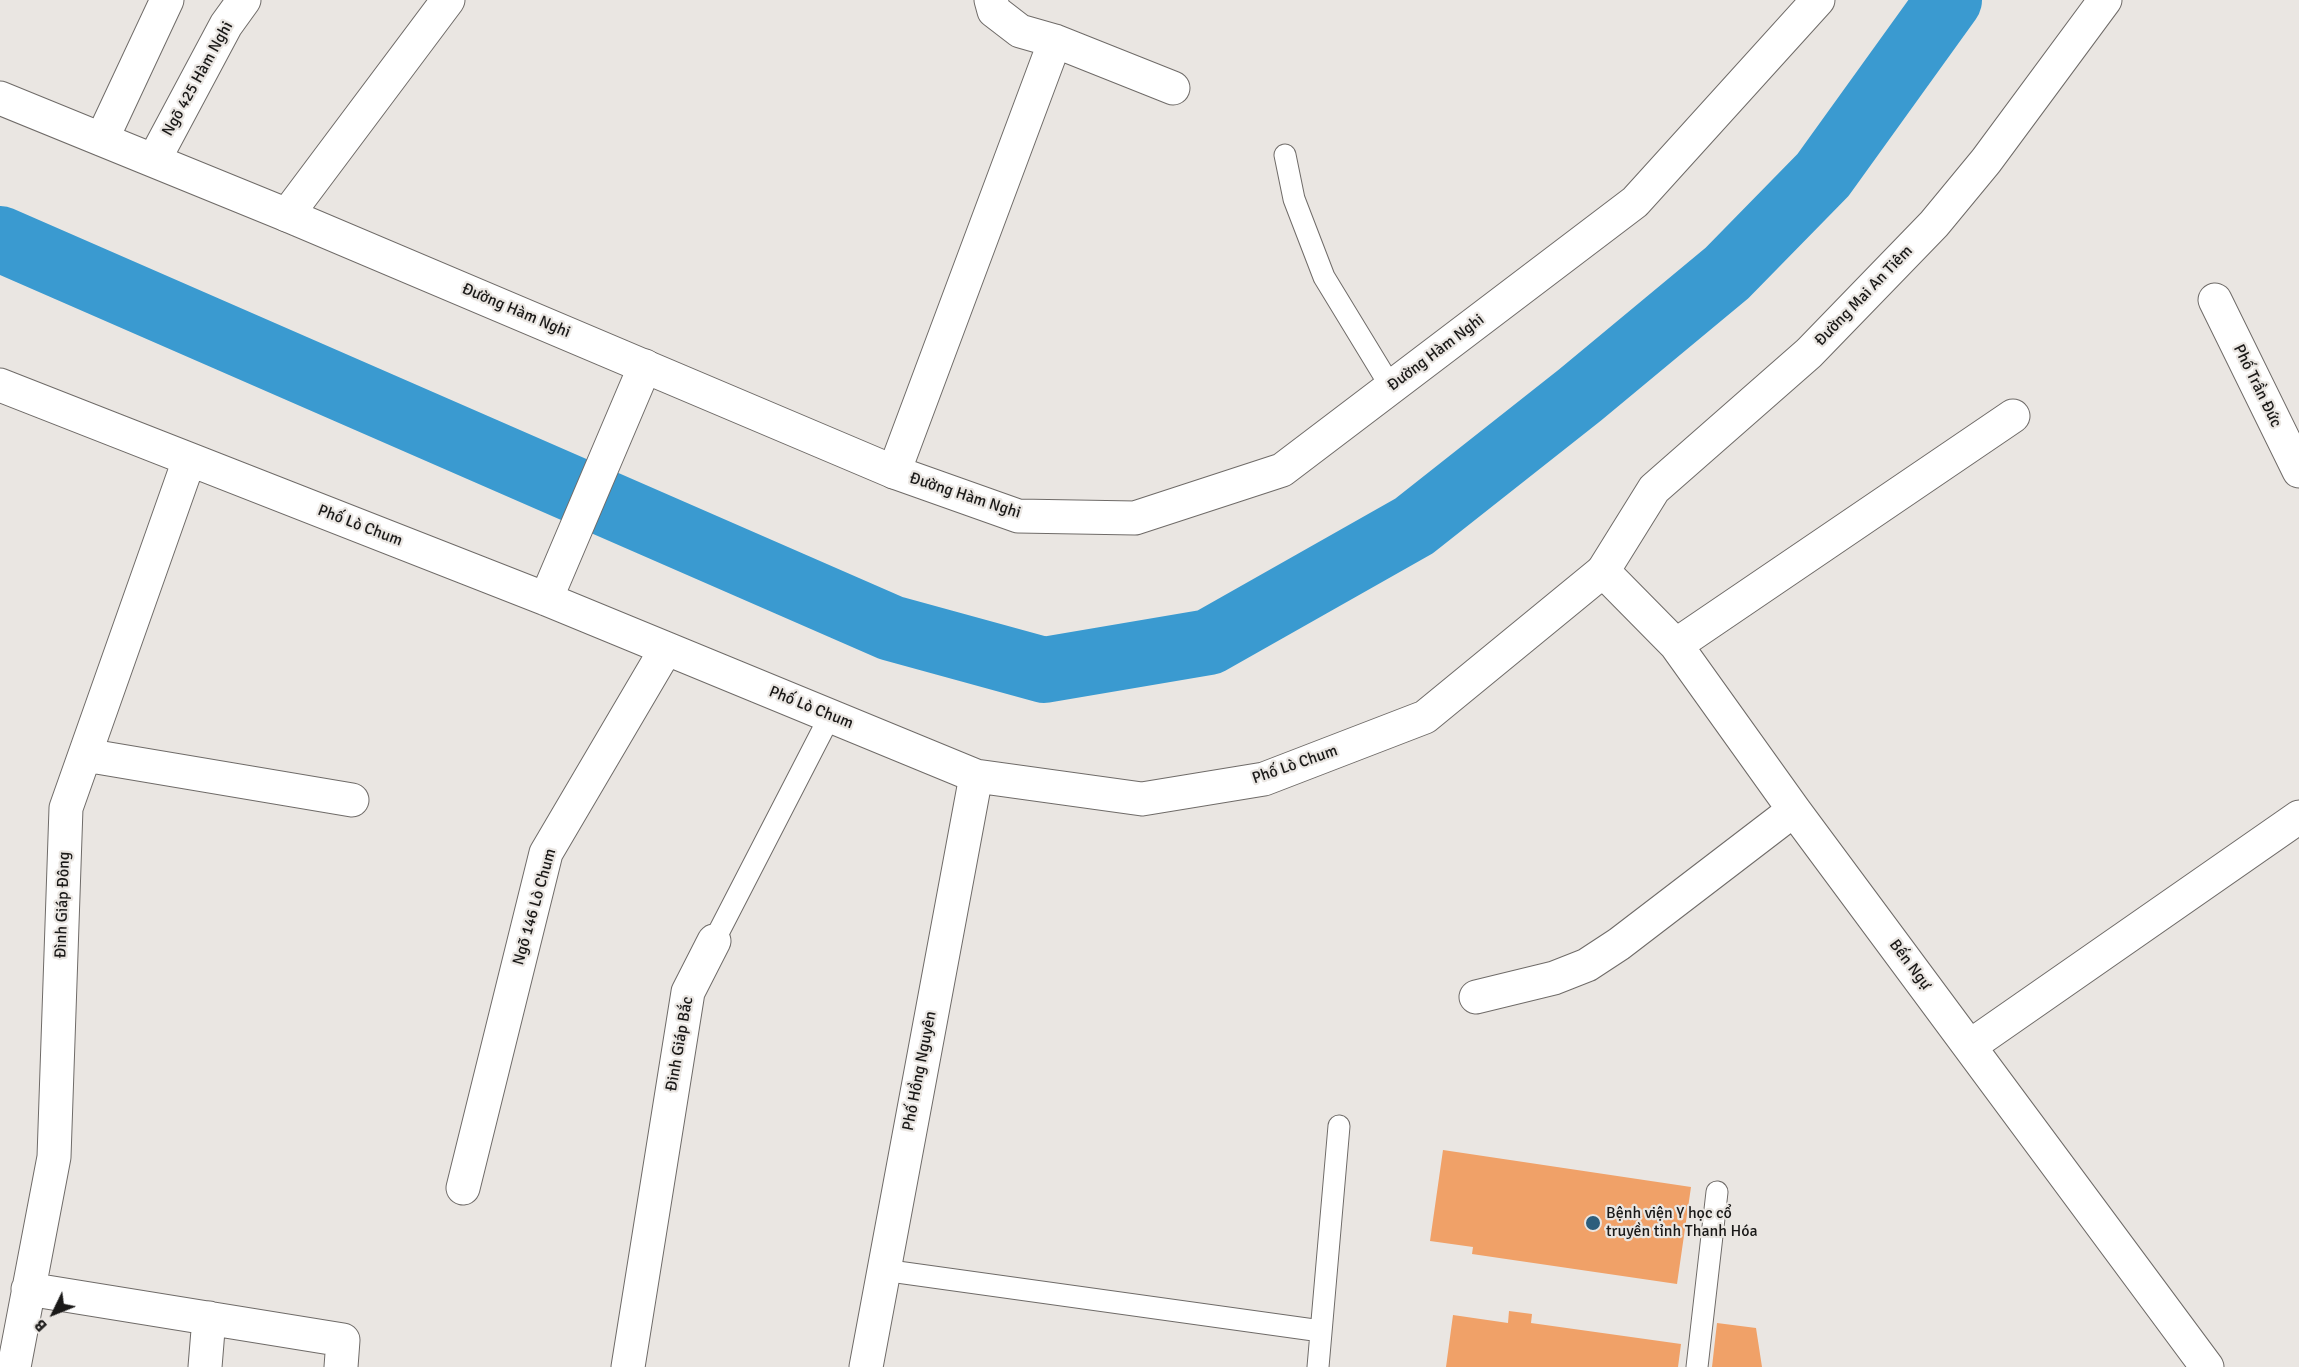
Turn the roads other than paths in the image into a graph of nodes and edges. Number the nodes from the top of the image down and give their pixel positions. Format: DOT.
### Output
graph roads {
  1 [pos="167,0"];
  2 [pos="244,0"];
  3 [pos="448,0"];
  4 [pos="991,0"];
  5 [pos="1818,0"];
  6 [pos="2105,0"];
  7 [pos="1055,41"];
  8 [pos="1173,88"];
  9 [pos="0,98"];
  10 [pos="102,140"];
  11 [pos="1285,155"];
  12 [pos="154,160"];
  13 [pos="287,215"];
  14 [pos="2215,300"];
  15 [pos="645,366"];
  16 [pos="0,385"];
  17 [pos="1391,387"];
  18 [pos="2013,417"];
  19 [pos="189,460"];
  20 [pos="2299,471"];
  21 [pos="894,472"];
  22 [pos="1603,571"];
  23 [pos="546,599"];
  24 [pos="1676,645"];
  25 [pos="666,649"];
  26 [pos="830,716"];
  27 [pos="85,755"];
  28 [pos="976,776"];
  29 [pos="352,800"];
  30 [pos="1794,810"];
  31 [pos="2299,817"];
  32 [pos="714,941"];
  33 [pos="1476,997"];
  34 [pos="1970,1046"];
  35 [pos="1339,1126"];
  36 [pos="463,1188"];
  37 [pos="1717,1192"];
  38 [pos="883,1270"];
  39 [pos="28,1289"];
  40 [pos="209,1318"];
  41 [pos="1321,1331"];
  42 [pos="14,1367"];
  43 [pos="205,1367"];
  44 [pos="340,1367"];
  45 [pos="628,1367"];
  46 [pos="866,1367"];
  47 [pos="1318,1367"];
  48 [pos="1697,1367"];
  49 [pos="2207,1367"];
  1 -- 10 [label="street"];
  2 -- 12 [label="street, Ngõ 425 Hàm Nghi"];
  3 -- 13 [label="street"];
  4 -- 7 [label="street"];
  5 -- 17 [label="street, Đường Hàm Nghi"];
  6 -- 22 [label="street, Đường Mai An Tiêm"];
  7 -- 8 [label="street"];
  7 -- 21 [label="street"];
  9 -- 10 [label="street, Đường Hàm Nghi"];
  10 -- 12 [label="street, Đường Hàm Nghi"];
  11 -- 17 [label="lane"];
  12 -- 13 [label="street, Đường Hàm Nghi"];
  13 -- 15 [label="street, Đường Hàm Nghi"];
  14 -- 20 [label="street, Phố Trần Đức"];
  15 -- 21 [label="street, Đường Hàm Nghi"];
  15 -- 23 [label="street"];
  16 -- 19 [label="street, Phố Lò Chum"];
  17 -- 21 [label="street, Đường Hàm Nghi"];
  18 -- 24 [label="street"];
  19 -- 23 [label="street, Phố Lò Chum"];
  19 -- 27 [label="street, Đình Giáp Đông"];
  22 -- 24 [label="street, Bến Ngự"];
  22 -- 28 [label="street, Phố Lò Chum"];
  23 -- 25 [label="street, Phố Lò Chum"];
  24 -- 30 [label="street, Bến Ngự"];
  25 -- 26 [label="street, Phố Lò Chum"];
  25 -- 36 [label="street, Ngõ 146 Lò Chum"];
  26 -- 28 [label="street, Phố Lò Chum"];
  26 -- 32 [label="lane, Đinh Giáp Bắc"];
  27 -- 29 [label="street"];
  27 -- 39 [label="street, Đình Giáp Đông"];
  28 -- 38 [label="street, Phố Hồng Nguyên"];
  30 -- 33 [label="street"];
  30 -- 34 [label="street, Bến Ngự"];
  31 -- 34 [label="street"];
  32 -- 45 [label="street, Đinh Giáp Bắc"];
  34 -- 49 [label="street, Bến Ngự"];
  35 -- 41 [label="lane"];
  37 -- 48 [label="lane"];
  38 -- 41 [label="lane"];
  38 -- 46 [label="street, Phố Hồng Nguyên"];
  39 -- 40 [label="street"];
  39 -- 42 [label="street, Đình Giáp Đông"];
  40 -- 43 [label="street"];
  40 -- 44 [label="street"];
  41 -- 47 [label="lane"];
}
